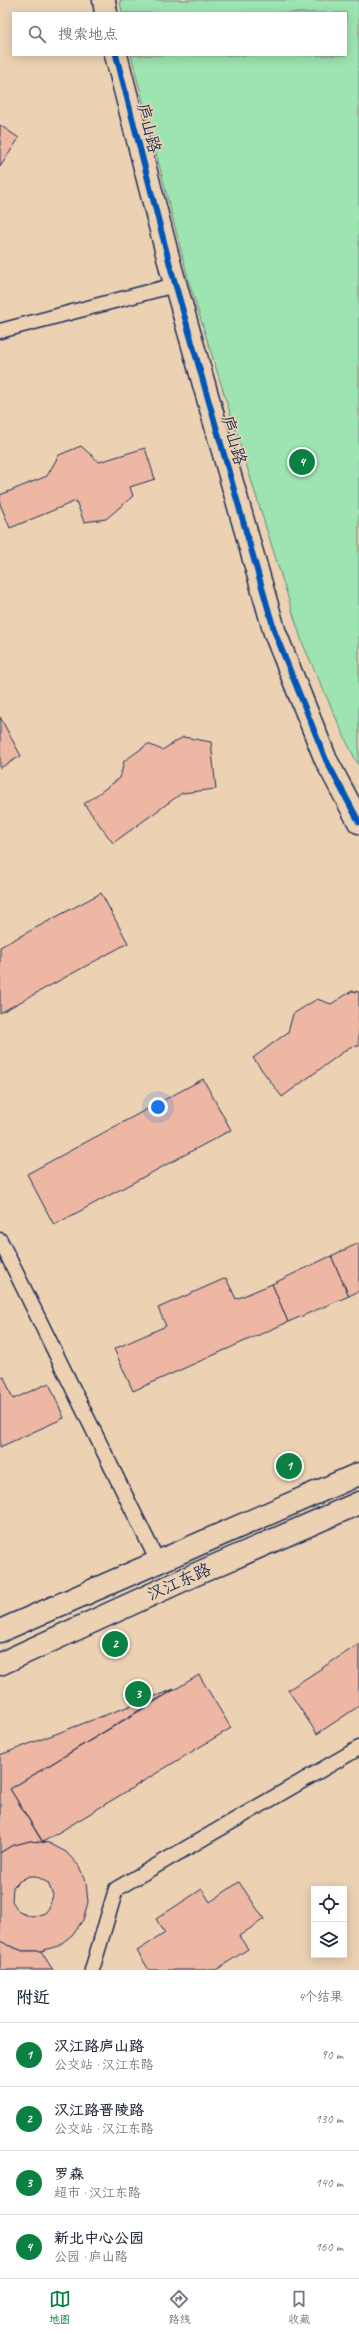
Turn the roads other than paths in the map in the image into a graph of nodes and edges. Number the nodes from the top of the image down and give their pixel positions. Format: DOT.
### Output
graph roads {
  1 [pos="104,0"];
  2 [pos="106,12"];
  3 [pos="116,56"];
  4 [pos="175,285"];
  5 [pos="0,331"];
  6 [pos="359,822"];
  7 [pos="0,1240"];
  8 [pos="359,1474"];
  9 [pos="359,1503"];
  10 [pos="158,1562"];
  11 [pos="0,1631"];
  12 [pos="0,1664"];
  13 [pos="359,1748"];
  14 [pos="92,1970"];
  1 -- 2 [label="street"];
  3 -- 4 [label="street, 庐山路"];
  4 -- 5 [label="lane"];
  4 -- 6 [label="street, 庐山路"];
  7 -- 10 [label="lane"];
  8 -- 10 [label="street, 汉江东路"];
  9 -- 12 [label="street, 汉江东路"];
  10 -- 11 [label="street, 汉江东路"];
  13 -- 14 [label="lane"];
}
